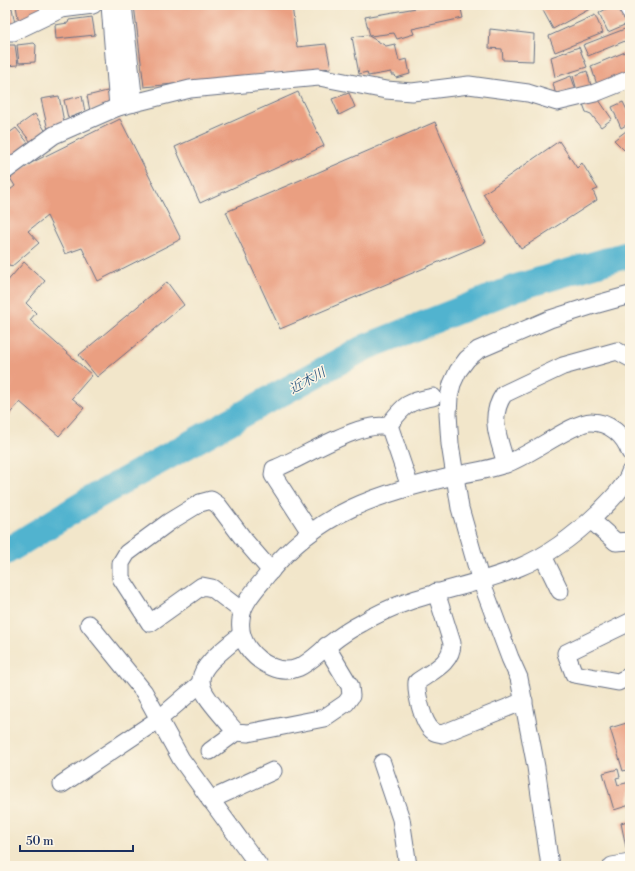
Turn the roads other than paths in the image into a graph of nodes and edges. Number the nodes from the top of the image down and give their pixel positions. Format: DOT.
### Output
graph roads {
  1 [pos="93,5"];
  2 [pos="110,5"];
  3 [pos="123,5"];
  4 [pos="626,5"];
  5 [pos="630,12"];
  6 [pos="5,32"];
  7 [pos="630,79"];
  8 [pos="126,105"];
  9 [pos="5,171"];
  10 [pos="630,295"];
  11 [pos="630,358"];
  12 [pos="433,397"];
  13 [pos="387,427"];
  14 [pos="626,433"];
  15 [pos="630,452"];
  16 [pos="506,464"];
  17 [pos="455,476"];
  18 [pos="629,476"];
  19 [pos="410,487"];
  20 [pos="591,520"];
  21 [pos="310,532"];
  22 [pos="630,540"];
  23 [pos="544,556"];
  24 [pos="271,571"];
  25 [pos="481,580"];
  26 [pos="560,591"];
  27 [pos="436,592"];
  28 [pos="242,611"];
  29 [pos="630,622"];
  30 [pos="89,624"];
  31 [pos="241,635"];
  32 [pos="326,646"];
  33 [pos="630,676"];
  34 [pos="201,683"];
  35 [pos="524,701"];
  36 [pos="159,719"];
  37 [pos="236,732"];
  38 [pos="210,752"];
  39 [pos="382,763"];
  40 [pos="273,770"];
  41 [pos="62,784"];
  42 [pos="210,800"];
  43 [pos="630,863"];
  44 [pos="259,866"];
  45 [pos="408,866"];
  46 [pos="550,866"];
  47 [pos="612,866"];
  1 -- 6 [label="street"];
  2 -- 8 [label="street"];
  3 -- 8 [label="street"];
  4 -- 5 [label="street"];
  7 -- 8 [label="street"];
  8 -- 9 [label="street"];
  10 -- 17 [label="street"];
  11 -- 16 [label="street"];
  12 -- 13 [label="street"];
  13 -- 19 [label="street"];
  13 -- 21 [label="street"];
  14 -- 15 [label="street"];
  14 -- 16 [label="street"];
  16 -- 17 [label="street"];
  17 -- 19 [label="street"];
  17 -- 25 [label="street"];
  18 -- 20 [label="street"];
  19 -- 21 [label="street"];
  20 -- 22 [label="street"];
  20 -- 23 [label="street"];
  21 -- 24 [label="street"];
  23 -- 25 [label="street"];
  23 -- 26 [label="street"];
  24 -- 28 [label="street"];
  24 -- 28 [label="street"];
  25 -- 27 [label="street"];
  25 -- 35 [label="street"];
  27 -- 32 [label="street"];
  27 -- 35 [label="street"];
  28 -- 31 [label="street"];
  29 -- 33 [label="street"];
  30 -- 36 [label="street"];
  31 -- 32 [label="street"];
  31 -- 34 [label="street"];
  32 -- 37 [label="street"];
  34 -- 36 [label="street"];
  34 -- 37 [label="street"];
  35 -- 46 [label="street"];
  36 -- 41 [label="street"];
  36 -- 42 [label="street"];
  37 -- 38 [label="street"];
  39 -- 45 [label="street"];
  40 -- 42 [label="street"];
  42 -- 44 [label="street"];
  43 -- 47 [label="street"];
}
